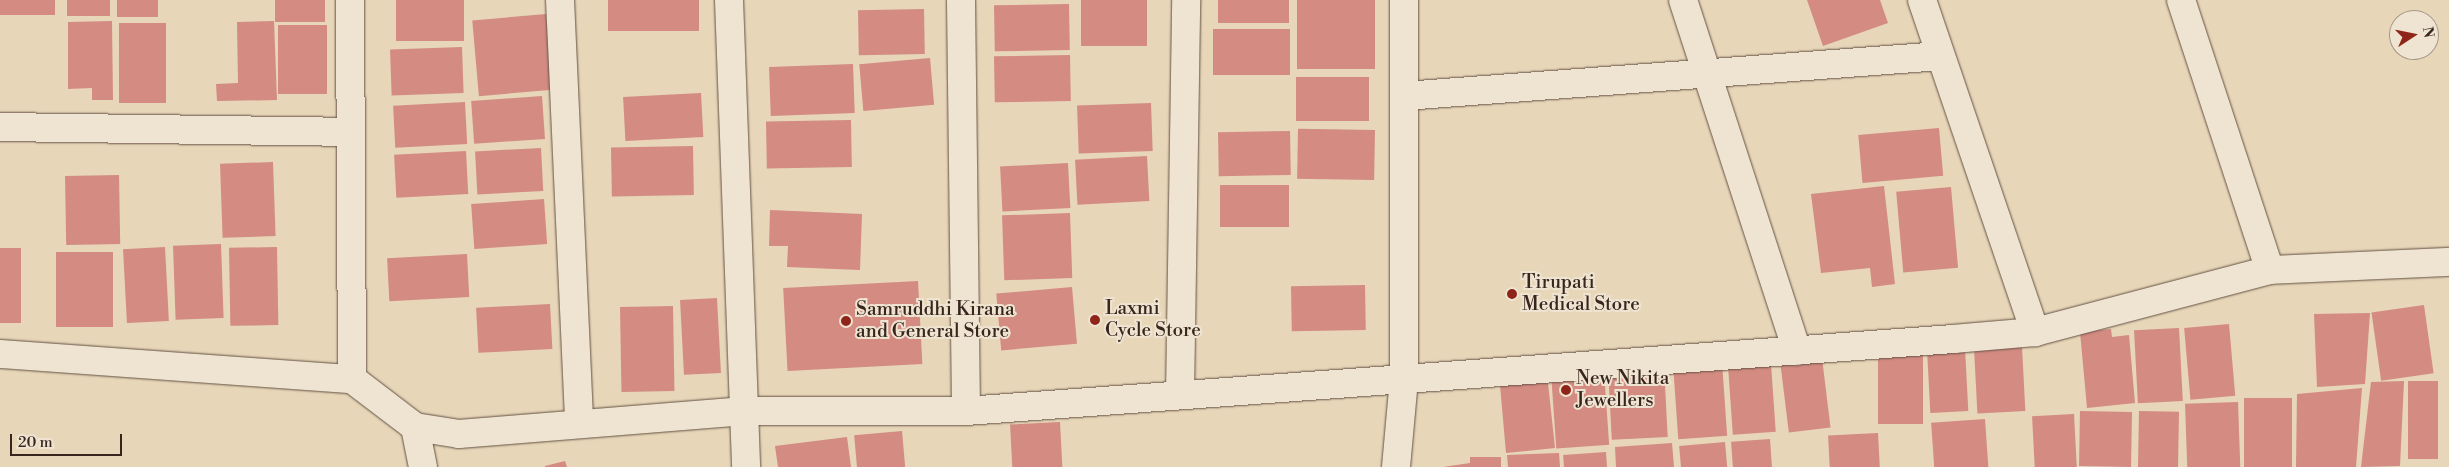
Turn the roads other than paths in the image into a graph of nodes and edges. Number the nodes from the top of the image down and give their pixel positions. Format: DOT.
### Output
graph roads {
  1 [pos="350,0"];
  2 [pos="560,0"];
  3 [pos="729,0"];
  4 [pos="961,0"];
  5 [pos="1186,0"];
  6 [pos="1404,0"];
  7 [pos="1683,0"];
  8 [pos="1922,0"];
  9 [pos="2181,0"];
  10 [pos="1941,56"];
  11 [pos="1707,73"];
  12 [pos="1404,96"];
  13 [pos="0,127"];
  14 [pos="351,132"];
  15 [pos="2449,262"];
  16 [pos="2270,270"];
  17 [pos="2035,332"];
  18 [pos="1797,351"];
  19 [pos="0,354"];
  20 [pos="352,379"];
  21 [pos="1404,379"];
  22 [pos="1180,396"];
  23 [pos="746,411"];
  24 [pos="966,411"];
  25 [pos="579,423"];
  26 [pos="415,427"];
  27 [pos="423,467"];
  28 [pos="746,467"];
  29 [pos="1396,467"];
  1 -- 14 [label="street"];
  2 -- 25 [label="street"];
  3 -- 23 [label="street"];
  4 -- 24 [label="street"];
  5 -- 22 [label="street"];
  6 -- 12 [label="street"];
  7 -- 11 [label="street"];
  8 -- 10 [label="street"];
  9 -- 16 [label="street"];
  10 -- 11 [label="street"];
  10 -- 17 [label="street"];
  11 -- 12 [label="street"];
  11 -- 18 [label="street"];
  12 -- 21 [label="street"];
  13 -- 14 [label="street"];
  14 -- 20 [label="street"];
  15 -- 16 [label="street"];
  16 -- 17 [label="street"];
  17 -- 18 [label="street"];
  18 -- 21 [label="street"];
  19 -- 20 [label="street"];
  20 -- 26 [label="street"];
  21 -- 22 [label="street"];
  21 -- 29 [label="street"];
  22 -- 24 [label="street"];
  23 -- 24 [label="street"];
  23 -- 25 [label="street"];
  23 -- 28 [label="street"];
  25 -- 26 [label="street"];
  26 -- 27 [label="street"];
}
